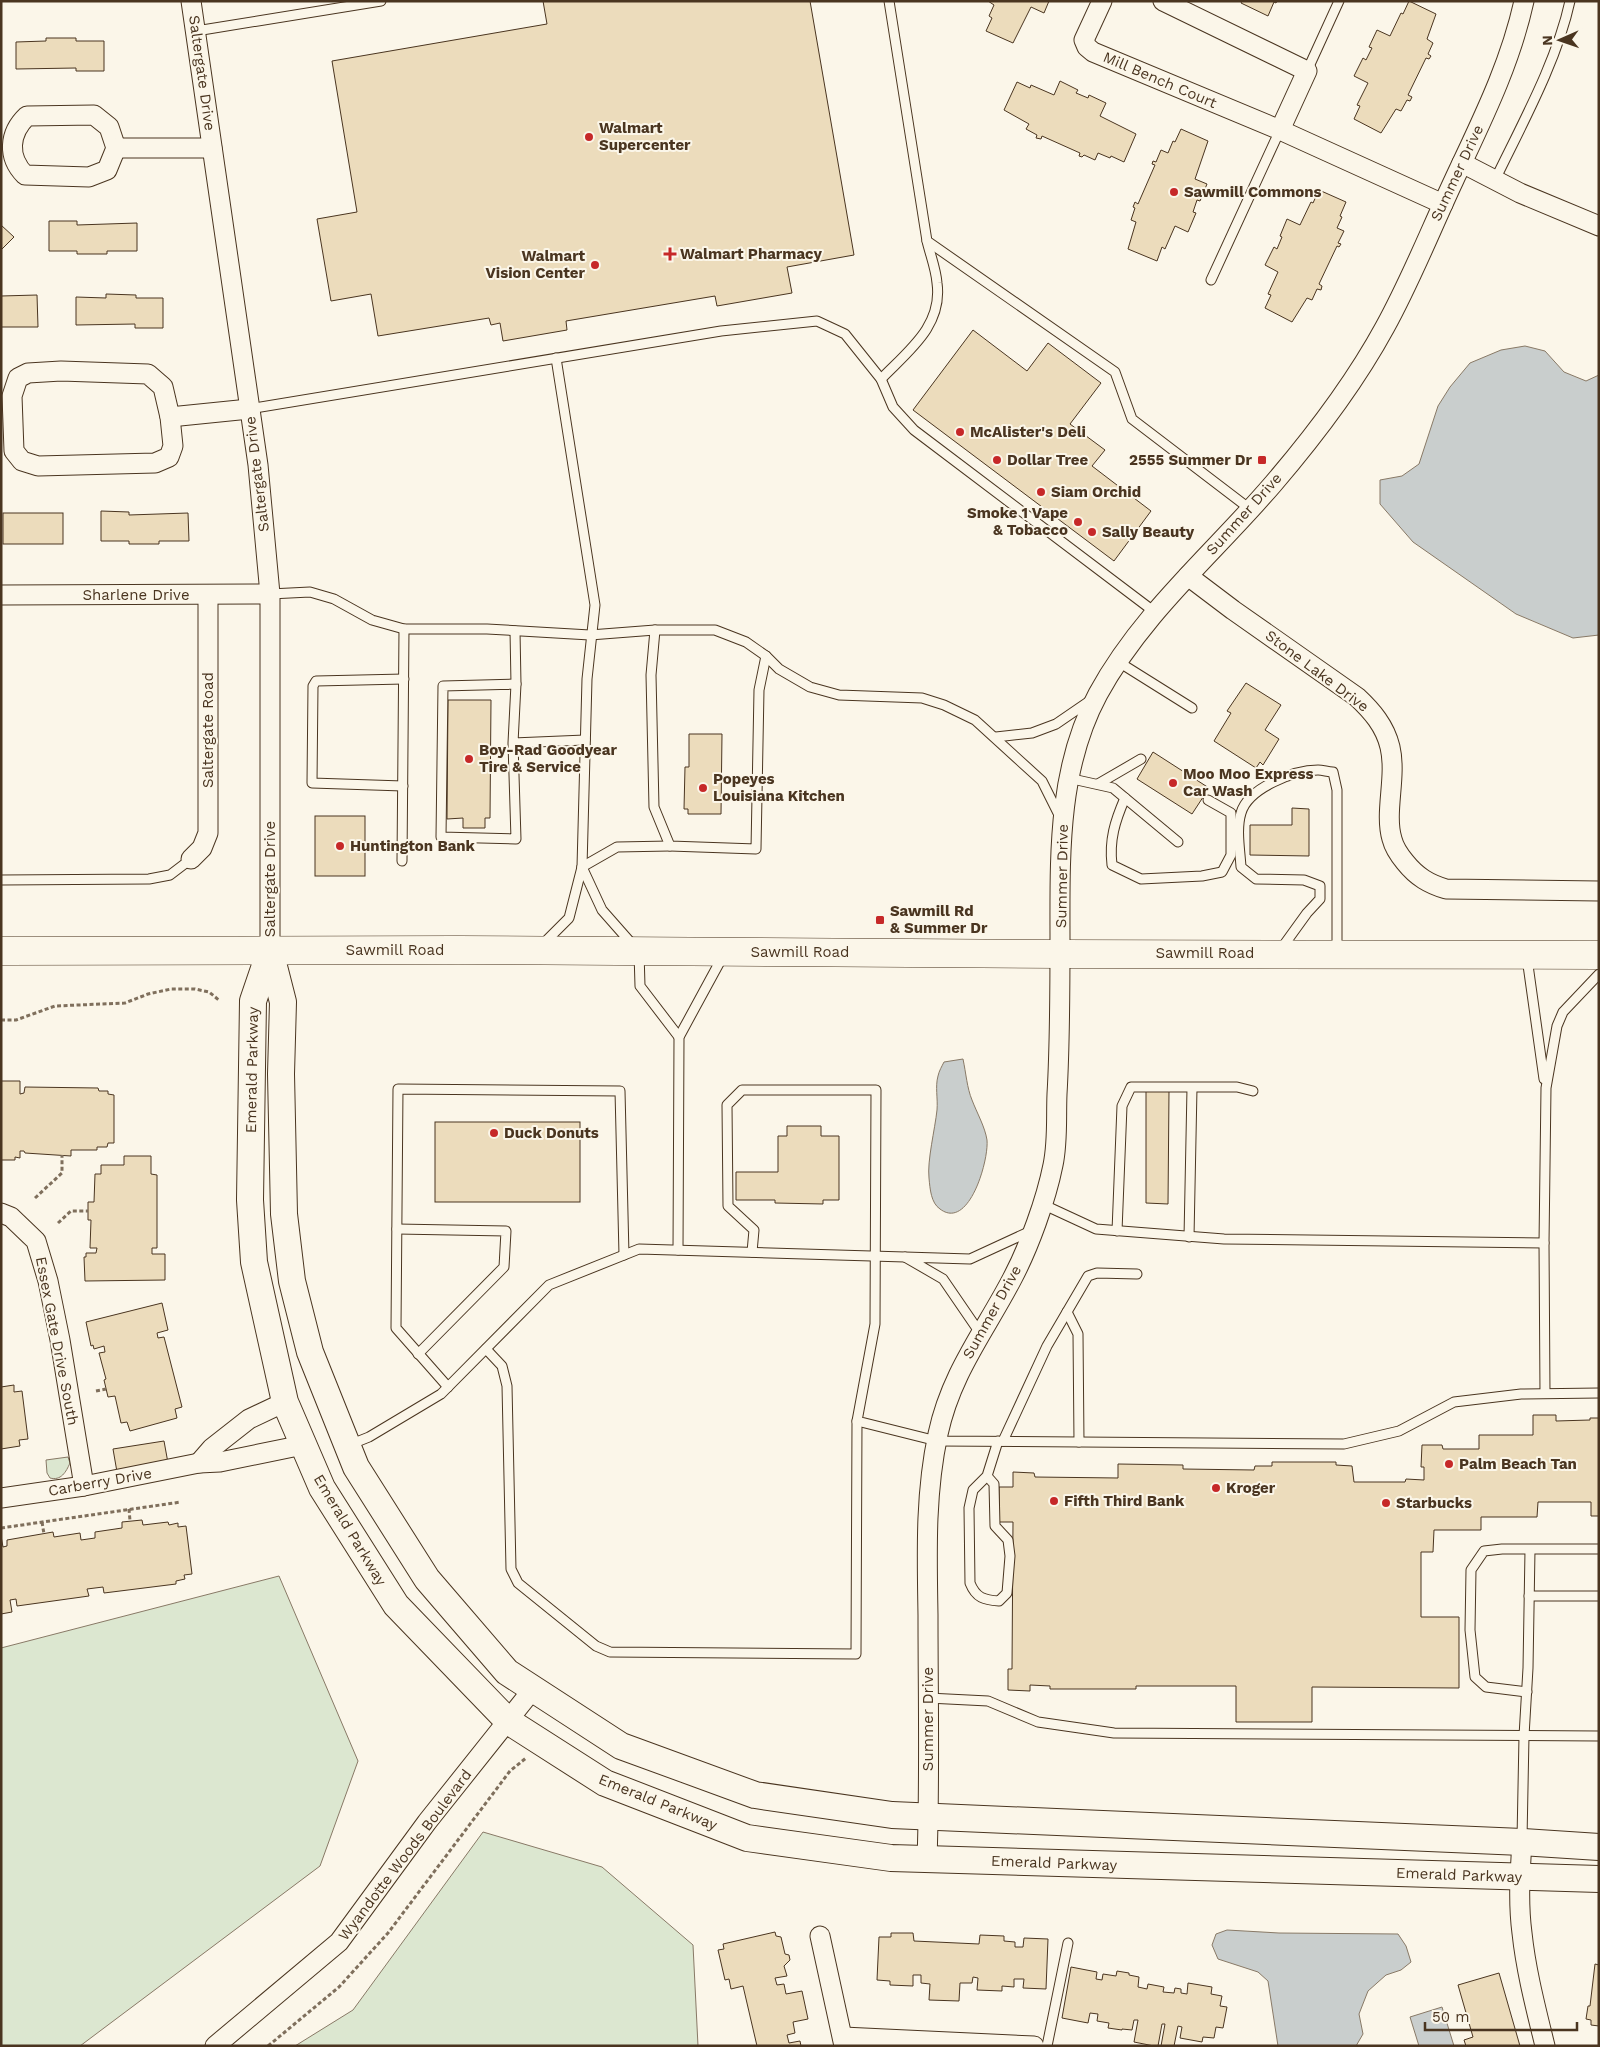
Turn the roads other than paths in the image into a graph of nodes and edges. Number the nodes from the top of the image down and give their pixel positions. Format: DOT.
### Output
graph roads {
  1 [pos="191,1"];
  2 [pos="381,1"];
  3 [pos="889,1"];
  4 [pos="1102,1"];
  5 [pos="1163,1"];
  6 [pos="1339,1"];
  7 [pos="1524,1"];
  8 [pos="1570,1"];
  9 [pos="196,31"];
  10 [pos="1307,71"];
  11 [pos="1280,130"];
  12 [pos="116,148"];
  13 [pos="212,148"];
  14 [pos="1462,163"];
  15 [pos="1495,180"];
  16 [pos="1443,204"];
  17 [pos="1599,226"];
  18 [pos="927,241"];
  19 [pos="1211,280"];
  20 [pos="556,358"];
  21 [pos="881,379"];
  22 [pos="249,409"];
  23 [pos="170,417"];
  24 [pos="1250,509"];
  25 [pos="1188,576"];
  26 [pos="270,594"];
  27 [pos="1,595"];
  28 [pos="208,595"];
  29 [pos="1156,613"];
  30 [pos="404,629"];
  31 [pos="655,630"];
  32 [pos="515,631"];
  33 [pos="590,635"];
  34 [pos="766,656"];
  35 [pos="1117,660"];
  36 [pos="404,679"];
  37 [pos="516,684"];
  38 [pos="1097,696"];
  39 [pos="1192,708"];
  40 [pos="996,737"];
  41 [pos="585,740"];
  42 [pos="513,743"];
  43 [pos="1141,758"];
  44 [pos="1068,778"];
  45 [pos="1098,784"];
  46 [pos="403,786"];
  47 [pos="1125,798"];
  48 [pos="1208,800"];
  49 [pos="1062,822"];
  50 [pos="1178,842"];
  51 [pos="670,846"];
  52 [pos="191,859"];
  53 [pos="402,860"];
  54 [pos="582,867"];
  55 [pos="1,880"];
  56 [pos="1599,891"];
  57 [pos="1,951"];
  58 [pos="270,951"];
  59 [pos="536,952"];
  60 [pos="639,952"];
  61 [pos="725,952"];
  62 [pos="1060,954"];
  63 [pos="1278,954"];
  64 [pos="1337,954"];
  65 [pos="1527,955"];
  66 [pos="1599,955"];
  67 [pos="1599,974"];
  68 [pos="679,1037"];
  69 [pos="1192,1088"];
  70 [pos="1546,1088"];
  71 [pos="1253,1091"];
  72 [pos="1042,1204"];
  73 [pos="1,1213"];
  74 [pos="397,1229"];
  75 [pos="1033,1230"];
  76 [pos="1118,1231"];
  77 [pos="1189,1236"];
  78 [pos="1544,1243"];
  79 [pos="678,1250"];
  80 [pos="752,1252"];
  81 [pos="624,1255"];
  82 [pos="877,1256"];
  83 [pos="905,1257"];
  84 [pos="1137,1274"];
  85 [pos="1067,1312"];
  86 [pos="980,1333"];
  87 [pos="486,1348"];
  88 [pos="418,1354"];
  89 [pos="448,1387"];
  90 [pos="1545,1394"];
  91 [pos="1599,1394"];
  92 [pos="286,1402"];
  93 [pos="856,1421"];
  94 [pos="937,1440"];
  95 [pos="1000,1441"];
  96 [pos="1079,1442"];
  97 [pos="303,1446"];
  98 [pos="347,1446"];
  99 [pos="199,1463"];
  100 [pos="987,1476"];
  101 [pos="84,1486"];
  102 [pos="1,1498"];
  103 [pos="1599,1549"];
  104 [pos="1530,1550"];
  105 [pos="1529,1596"];
  106 [pos="1599,1596"];
  107 [pos="534,1689"];
  108 [pos="1527,1692"];
  109 [pos="928,1698"];
  110 [pos="508,1721"];
  111 [pos="1524,1736"];
  112 [pos="1599,1736"];
  113 [pos="928,1817"];
  114 [pos="1522,1842"];
  115 [pos="1599,1847"];
  116 [pos="927,1859"];
  117 [pos="1520,1877"];
  118 [pos="1599,1879"];
  119 [pos="820,1936"];
  120 [pos="1068,1943"];
  121 [pos="844,2041"];
  122 [pos="215,2046"];
  123 [pos="1034,2046"];
  124 [pos="1047,2046"];
  125 [pos="1545,2046"];
  1 -- 9 [label="street, Saltergate Drive"];
  2 -- 9 [label="lane"];
  3 -- 18 [label="lane"];
  4 -- 11 [label="street, Mill Bench Court"];
  5 -- 10 [label="street"];
  6 -- 10 [label="lane"];
  7 -- 14 [label="street, Summer Drive"];
  8 -- 15 [label="lane"];
  9 -- 13 [label="street, Saltergate Drive"];
  10 -- 11 [label="street"];
  11 -- 16 [label="street, Mill Bench Court"];
  11 -- 19 [label="lane"];
  12 -- 12 [label="street"];
  12 -- 13 [label="street"];
  13 -- 22 [label="street, Saltergate Drive"];
  14 -- 15 [label="street"];
  14 -- 16 [label="street, Summer Drive"];
  15 -- 17 [label="street"];
  16 -- 24 [label="street, Summer Drive"];
  18 -- 21 [label="lane"];
  18 -- 24 [label="lane"];
  20 -- 21 [label="lane"];
  20 -- 22 [label="lane"];
  20 -- 33 [label="lane"];
  21 -- 29 [label="lane"];
  22 -- 23 [label="street"];
  22 -- 26 [label="street, Saltergate Drive"];
  23 -- 23 [label="street"];
  24 -- 25 [label="street, Summer Drive"];
  25 -- 29 [label="street, Summer Drive"];
  25 -- 56 [label="street, Stone Lake Drive"];
  26 -- 28 [label="street, Sharlene Drive"];
  26 -- 30 [label="lane"];
  26 -- 58 [label="street, Saltergate Drive"];
  27 -- 28 [label="street, Sharlene Drive"];
  28 -- 52 [label="street, Saltergate Road"];
  29 -- 35 [label="street, Summer Drive"];
  30 -- 32 [label="lane"];
  30 -- 36 [label="lane"];
  31 -- 33 [label="lane"];
  31 -- 34 [label="lane"];
  31 -- 51 [label="lane"];
  32 -- 33 [label="lane"];
  32 -- 37 [label="lane"];
  33 -- 41 [label="lane"];
  34 -- 40 [label="lane"];
  34 -- 51 [label="lane"];
  35 -- 38 [label="street, Summer Drive"];
  35 -- 39 [label="lane"];
  36 -- 46 [label="lane"];
  36 -- 46 [label="lane"];
  37 -- 42 [label="lane"];
  37 -- 42 [label="lane"];
  38 -- 40 [label="lane"];
  38 -- 44 [label="street, Summer Drive"];
  40 -- 49 [label="lane"];
  41 -- 42 [label="lane"];
  41 -- 54 [label="lane"];
  43 -- 45 [label="lane"];
  44 -- 45 [label="lane"];
  44 -- 49 [label="street, Summer Drive"];
  45 -- 47 [label="lane"];
  46 -- 53 [label="lane"];
  47 -- 48 [label="lane"];
  47 -- 50 [label="lane"];
  49 -- 62 [label="street, Summer Drive"];
  51 -- 54 [label="lane"];
  52 -- 55 [label="lane"];
  54 -- 59 [label="lane"];
  54 -- 60 [label="lane"];
  57 -- 58 [label="main road, Sawmill Road"];
  58 -- 59 [label="main road, Sawmill Road"];
  58 -- 92 [label="main road, Emerald Parkway"];
  58 -- 98 [label="main road, Emerald Parkway"];
  59 -- 60 [label="main road, Sawmill Road"];
  60 -- 61 [label="main road, Sawmill Road"];
  60 -- 68 [label="lane"];
  61 -- 62 [label="main road, Sawmill Road"];
  61 -- 68 [label="lane"];
  62 -- 63 [label="main road, Sawmill Road"];
  62 -- 72 [label="street, Summer Drive"];
  63 -- 64 [label="main road, Sawmill Road"];
  63 -- 64 [label="lane"];
  64 -- 65 [label="main road, Sawmill Road"];
  65 -- 66 [label="main road, Sawmill Road"];
  65 -- 70 [label="lane"];
  67 -- 70 [label="lane"];
  68 -- 79 [label="lane"];
  69 -- 71 [label="lane"];
  69 -- 76 [label="lane"];
  69 -- 77 [label="lane"];
  70 -- 78 [label="lane"];
  72 -- 75 [label="street, Summer Drive"];
  72 -- 76 [label="lane"];
  73 -- 101 [label="street, Essex Gate Drive South"];
  74 -- 81 [label="lane"];
  74 -- 88 [label="lane"];
  74 -- 88 [label="lane"];
  75 -- 83 [label="lane"];
  75 -- 86 [label="street, Summer Drive"];
  76 -- 77 [label="lane"];
  77 -- 78 [label="lane"];
  78 -- 90 [label="lane"];
  79 -- 80 [label="lane"];
  79 -- 81 [label="lane"];
  80 -- 82 [label="lane"];
  80 -- 82 [label="lane"];
  81 -- 87 [label="lane"];
  82 -- 83 [label="lane"];
  82 -- 93 [label="lane"];
  83 -- 86 [label="lane"];
  84 -- 85 [label="lane"];
  85 -- 95 [label="lane"];
  85 -- 96 [label="lane"];
  86 -- 94 [label="street, Summer Drive"];
  87 -- 89 [label="lane"];
  87 -- 93 [label="lane"];
  88 -- 89 [label="lane"];
  89 -- 98 [label="lane"];
  90 -- 91 [label="lane"];
  90 -- 96 [label="lane"];
  92 -- 97 [label="main road, Emerald Parkway"];
  92 -- 99 [label="street"];
  93 -- 94 [label="lane"];
  94 -- 95 [label="lane"];
  94 -- 109 [label="street, Summer Drive"];
  95 -- 96 [label="lane"];
  95 -- 100 [label="lane"];
  97 -- 99 [label="street, Carberry Drive"];
  97 -- 110 [label="main road, Emerald Parkway"];
  98 -- 107 [label="main road, Emerald Parkway"];
  99 -- 101 [label="street, Carberry Drive"];
  100 -- 100 [label="lane"];
  101 -- 102 [label="street, Carberry Drive"];
  103 -- 104 [label="lane"];
  104 -- 105 [label="lane"];
  104 -- 108 [label="lane"];
  105 -- 106 [label="lane"];
  105 -- 108 [label="lane"];
  107 -- 110 [label="street, Wyandotte Woods Boulevard"];
  107 -- 113 [label="main road, Emerald Parkway"];
  108 -- 111 [label="lane"];
  109 -- 111 [label="lane"];
  109 -- 113 [label="street, Summer Drive"];
  110 -- 116 [label="main road, Emerald Parkway"];
  110 -- 122 [label="street, Wyandotte Woods Boulevard"];
  111 -- 112 [label="lane"];
  111 -- 114 [label="lane"];
  113 -- 114 [label="main road, Emerald Parkway"];
  113 -- 116 [label="street, Summer Drive"];
  114 -- 115 [label="main road, Emerald Parkway"];
  114 -- 117 [label="street"];
  116 -- 117 [label="main road, Emerald Parkway"];
  117 -- 118 [label="main road, Emerald Parkway"];
  117 -- 125 [label="street"];
  119 -- 121 [label="street"];
  120 -- 124 [label="lane"];
  121 -- 123 [label="street"];
}
